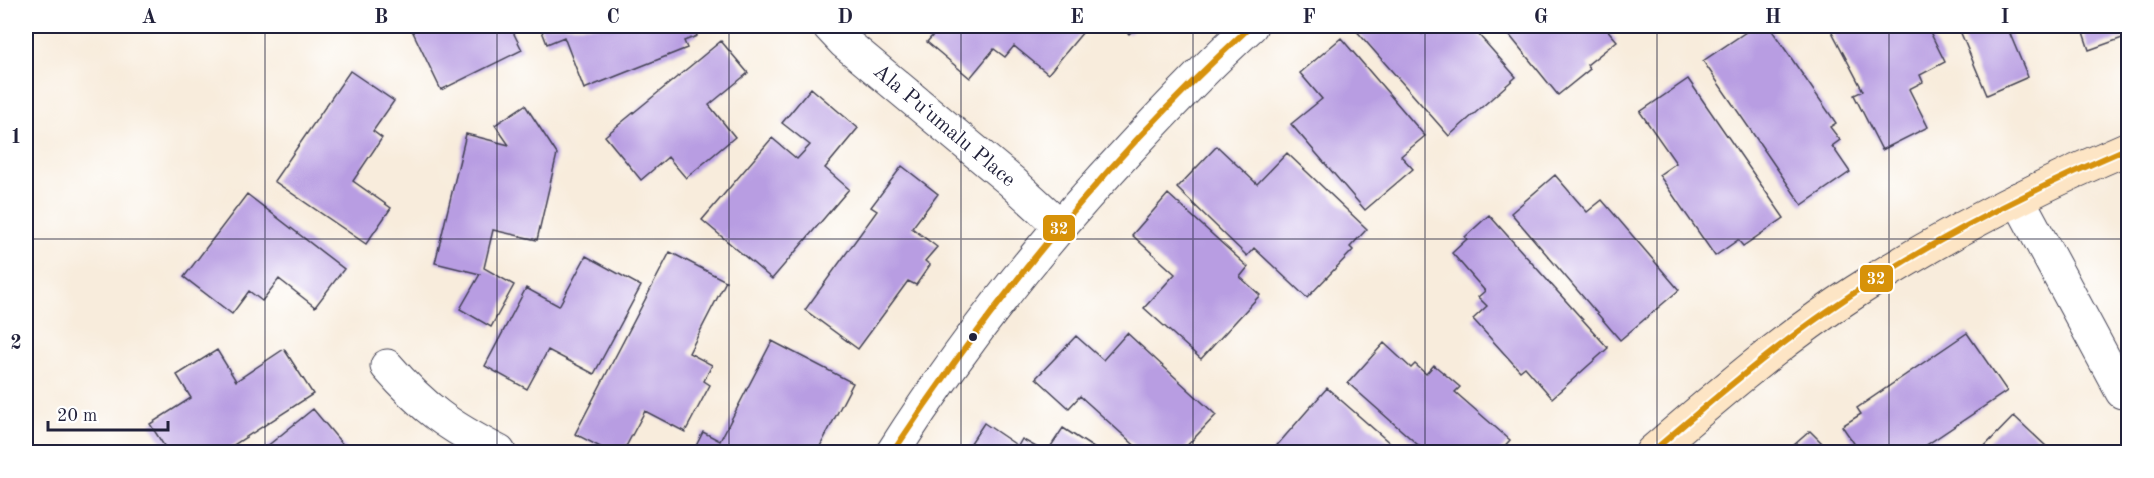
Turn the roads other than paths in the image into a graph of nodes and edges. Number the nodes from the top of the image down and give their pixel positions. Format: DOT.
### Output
graph roads {
  1 [pos="829,26"];
  2 [pos="1251,26"];
  3 [pos="2128,148"];
  4 [pos="2018,200"];
  5 [pos="1059,225"];
  6 [pos="387,366"];
  7 [pos="2122,392"];
  8 [pos="498,453"];
  9 [pos="893,453"];
  10 [pos="1652,453"];
  1 -- 5 [label="street, Ala Puʻumalu Place"];
  2 -- 5 [label="street"];
  3 -- 4 [label="street"];
  4 -- 7 [label="street"];
  4 -- 10 [label="street"];
  5 -- 9 [label="street"];
  6 -- 8 [label="street"];
}
